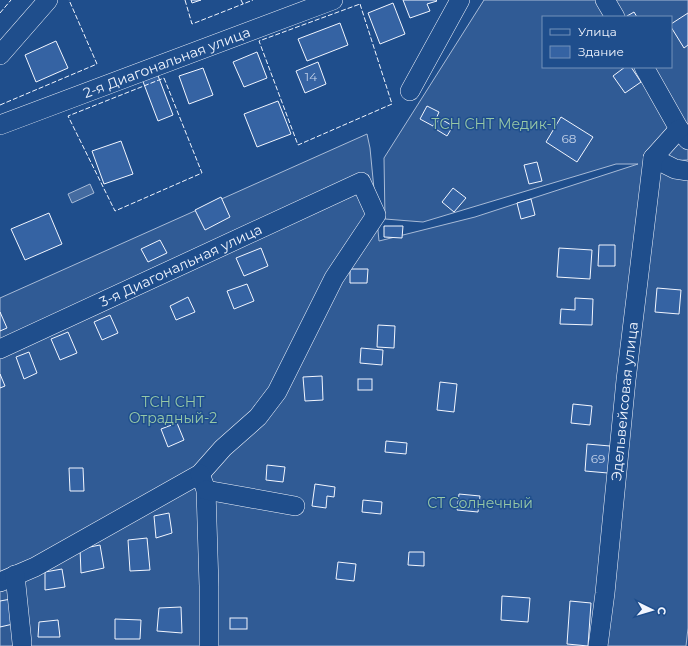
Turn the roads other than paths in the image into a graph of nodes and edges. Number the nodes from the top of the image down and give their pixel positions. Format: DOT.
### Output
graph roads {
  1 [pos="48,0"];
  2 [pos="333,0"];
  3 [pos="460,0"];
  4 [pos="605,0"];
  5 [pos="614,16"];
  6 [pos="0,55"];
  7 [pos="645,68"];
  8 [pos="410,91"];
  9 [pos="0,125"];
  10 [pos="684,135"];
  11 [pos="654,158"];
  12 [pos="688,171"];
  13 [pos="0,349"];
  14 [pos="203,482"];
  15 [pos="295,506"];
  16 [pos="8,579"];
  17 [pos="22,644"];
  18 [pos="213,646"];
  19 [pos="598,646"];
  1 -- 6 [label="street"];
  2 -- 9 [label="street, 2-я Диагональная улица"];
  3 -- 8 [label="street"];
  4 -- 5 [label="street"];
  7 -- 10 [label="street"];
  10 -- 11 [label="street"];
  11 -- 12 [label="street"];
  11 -- 19 [label="street, Эдельвейсовая улица"];
  13 -- 14 [label="street, 3-я Диагональная улица"];
  14 -- 15 [label="street"];
  14 -- 16 [label="street"];
  14 -- 18 [label="street"];
  16 -- 17 [label="street"];
}
